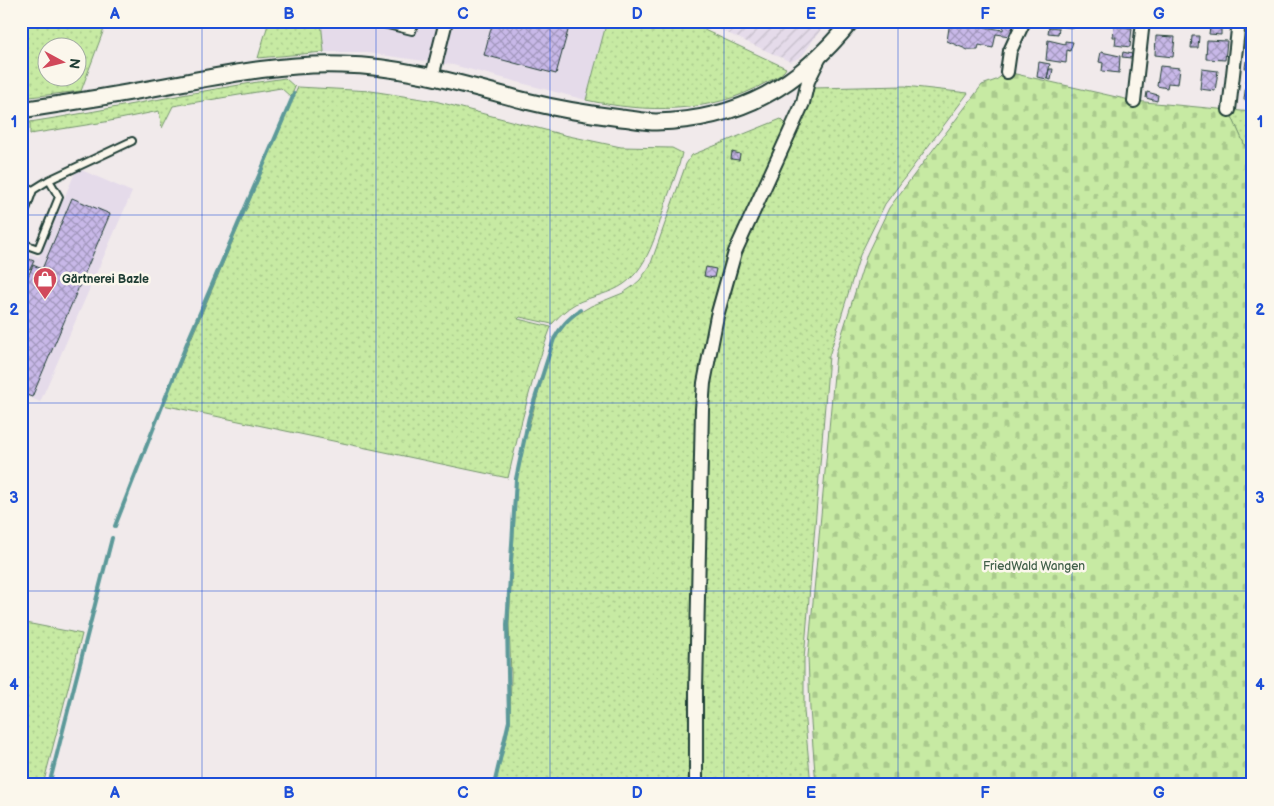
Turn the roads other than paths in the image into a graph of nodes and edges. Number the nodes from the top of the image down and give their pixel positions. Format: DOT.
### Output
graph roads {
  1 [pos="371,21"];
  2 [pos="415,21"];
  3 [pos="446,21"];
  4 [pos="851,21"];
  5 [pos="1024,21"];
  6 [pos="1143,21"];
  7 [pos="1239,21"];
  8 [pos="820,57"];
  9 [pos="1007,72"];
  10 [pos="432,77"];
  11 [pos="1134,101"];
  12 [pos="21,110"];
  13 [pos="1229,110"];
  14 [pos="21,114"];
  15 [pos="132,141"];
  16 [pos="48,180"];
  17 [pos="21,186"];
  18 [pos="32,190"];
  19 [pos="21,223"];
  20 [pos="21,243"];
  21 [pos="696,785"];
  1 -- 2 [label="lane"];
  3 -- 10 [label="street"];
  4 -- 8 [label="street"];
  5 -- 9 [label="street"];
  6 -- 11 [label="street"];
  7 -- 13 [label="street"];
  8 -- 10 [label="street"];
  8 -- 21 [label="street"];
  10 -- 12 [label="street"];
  12 -- 14 [label="lane"];
  15 -- 16 [label="lane"];
  16 -- 18 [label="lane"];
  16 -- 20 [label="lane"];
  17 -- 18 [label="lane"];
  18 -- 19 [label="lane"];
}
